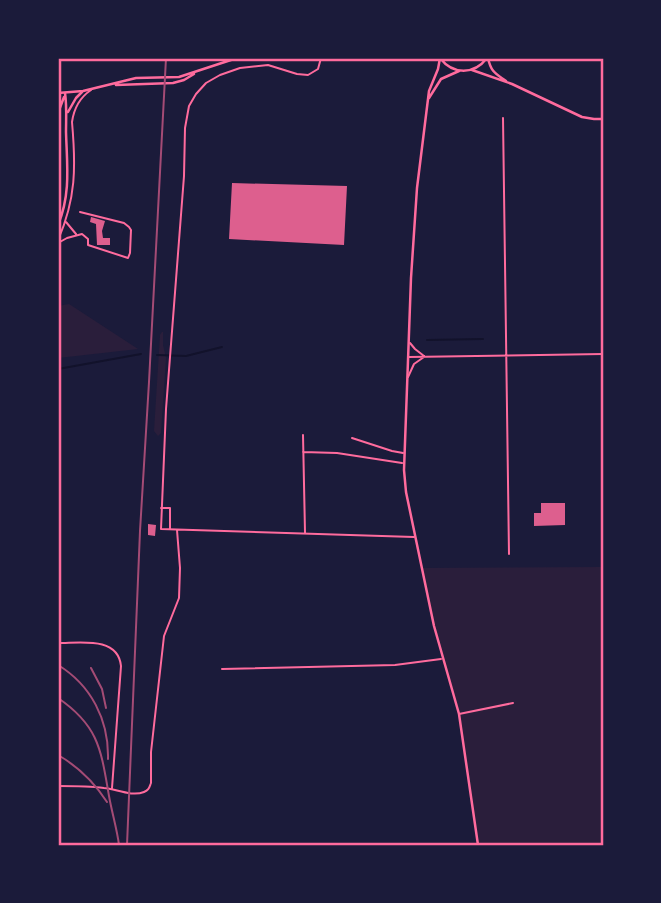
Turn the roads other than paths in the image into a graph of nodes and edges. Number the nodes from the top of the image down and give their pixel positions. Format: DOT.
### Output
graph roads {
  1 [pos="237,58"];
  2 [pos="296,58"];
  3 [pos="319,58"];
  4 [pos="440,58"];
  5 [pos="487,58"];
  6 [pos="472,70"];
  7 [pos="459,71"];
  8 [pos="512,84"];
  9 [pos="93,89"];
  10 [pos="83,91"];
  11 [pos="58,93"];
  12 [pos="65,93"];
  13 [pos="428,101"];
  14 [pos="58,113"];
  15 [pos="67,115"];
  16 [pos="503,118"];
  17 [pos="603,119"];
  18 [pos="73,137"];
  19 [pos="67,138"];
  20 [pos="58,141"];
  21 [pos="68,187"];
  22 [pos="58,188"];
  23 [pos="74,188"];
  24 [pos="80,212"];
  25 [pos="66,220"];
  26 [pos="58,225"];
  27 [pos="76,235"];
  28 [pos="58,239"];
  29 [pos="88,245"];
  30 [pos="84,250"];
  31 [pos="408,340"];
  32 [pos="603,354"];
  33 [pos="506,355"];
  34 [pos="408,356"];
  35 [pos="425,356"];
  36 [pos="407,381"];
  37 [pos="303,435"];
  38 [pos="352,438"];
  39 [pos="303,452"];
  40 [pos="404,453"];
  41 [pos="403,463"];
  42 [pos="161,508"];
  43 [pos="170,529"];
  44 [pos="177,529"];
  45 [pos="305,533"];
  46 [pos="415,537"];
  47 [pos="509,554"];
  48 [pos="58,643"];
  49 [pos="442,659"];
  50 [pos="222,669"];
  51 [pos="513,703"];
  52 [pos="459,714"];
  53 [pos="58,786"];
  54 [pos="110,788"];
  55 [pos="478,845"];
  1 -- 9 [label="main road"];
  2 -- 3 [label="main road"];
  3 -- 42 [label="street"];
  4 -- 7 [label="main road"];
  4 -- 13 [label="main road"];
  5 -- 6 [label="main road"];
  5 -- 8 [label="main road"];
  6 -- 7 [label="main road"];
  6 -- 8 [label="main road"];
  7 -- 13 [label="main road"];
  8 -- 17 [label="main road"];
  9 -- 10 [label="main road"];
  9 -- 18 [label="street"];
  10 -- 12 [label="main road"];
  10 -- 15 [label="main road"];
  11 -- 12 [label="main road"];
  12 -- 14 [label="main road"];
  12 -- 15 [label="main road"];
  13 -- 31 [label="main road"];
  15 -- 19 [label="main road"];
  16 -- 33 [label="street"];
  18 -- 19 [label="street"];
  18 -- 23 [label="street"];
  19 -- 21 [label="main road"];
  20 -- 22 [label="main road"];
  21 -- 23 [label="street"];
  21 -- 26 [label="main road"];
  23 -- 25 [label="street"];
  24 -- 29 [label="street"];
  25 -- 27 [label="street"];
  25 -- 28 [label="street"];
  27 -- 28 [label="street"];
  27 -- 29 [label="street"];
  29 -- 30 [label="street"];
  31 -- 34 [label="main road"];
  31 -- 35 [label="street"];
  32 -- 33 [label="street"];
  33 -- 35 [label="street"];
  33 -- 47 [label="street"];
  34 -- 35 [label="street"];
  34 -- 36 [label="main road"];
  35 -- 36 [label="street"];
  36 -- 40 [label="main road"];
  37 -- 39 [label="street"];
  38 -- 40 [label="street"];
  39 -- 41 [label="street"];
  39 -- 45 [label="street"];
  40 -- 41 [label="main road"];
  41 -- 46 [label="main road"];
  42 -- 43 [label="street"];
  42 -- 43 [label="street"];
  43 -- 44 [label="street"];
  44 -- 45 [label="street"];
  44 -- 54 [label="street"];
  45 -- 46 [label="street"];
  46 -- 49 [label="main road"];
  48 -- 54 [label="street"];
  49 -- 50 [label="street"];
  49 -- 52 [label="main road"];
  51 -- 52 [label="street"];
  52 -- 55 [label="main road"];
  53 -- 54 [label="street"];
}
